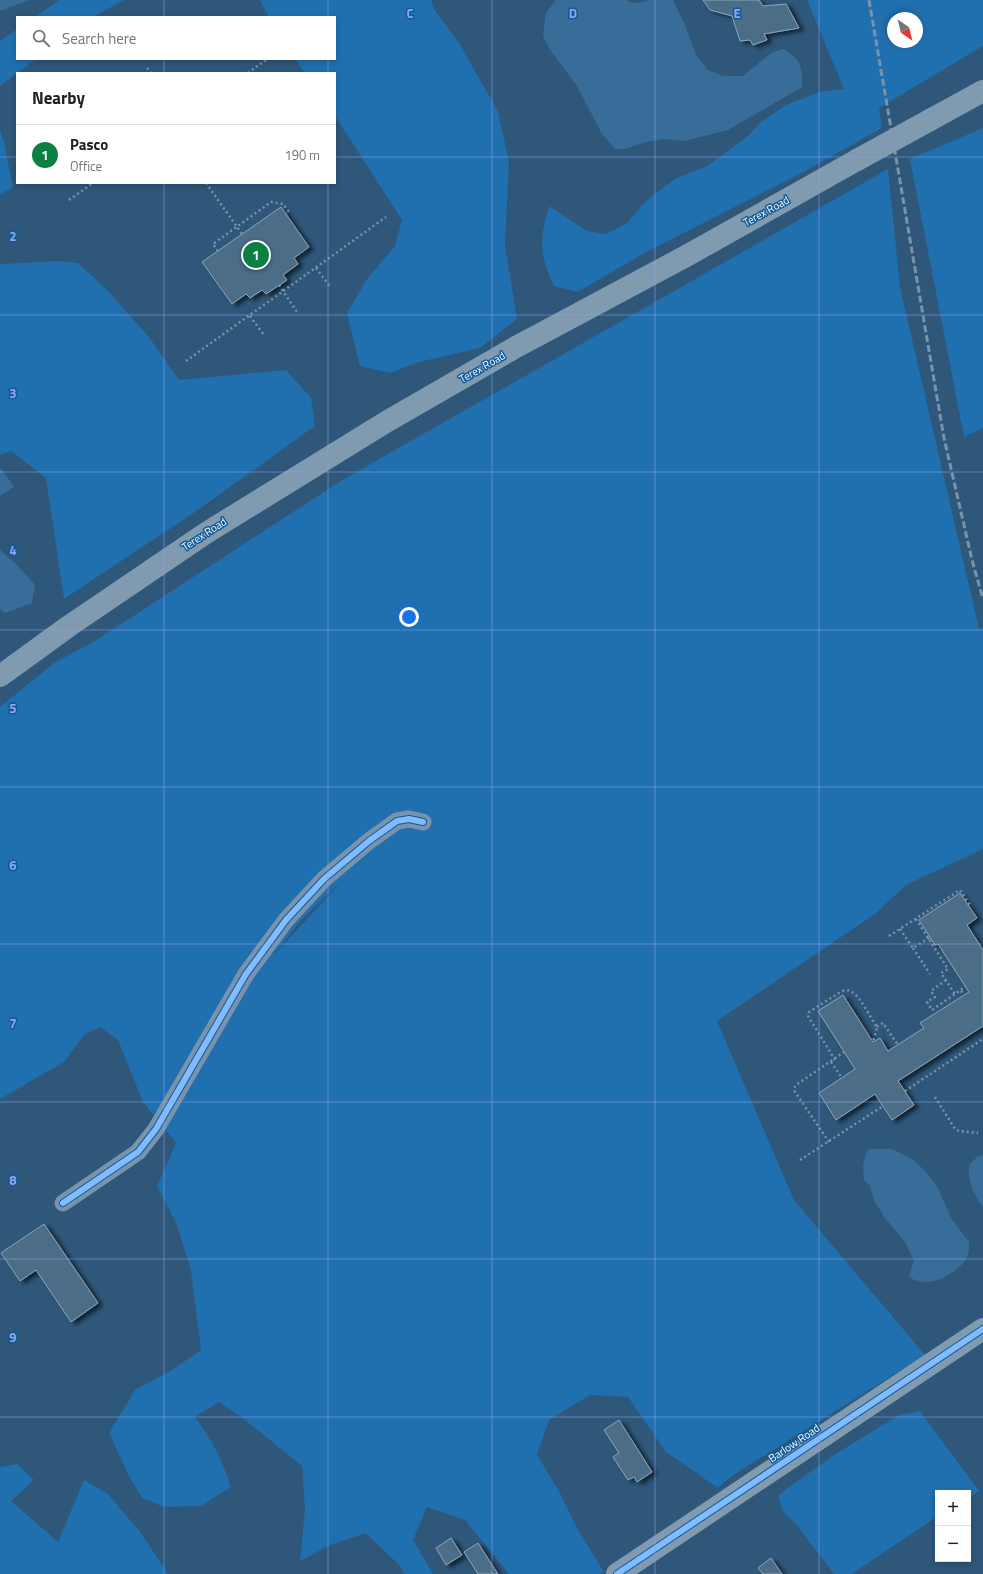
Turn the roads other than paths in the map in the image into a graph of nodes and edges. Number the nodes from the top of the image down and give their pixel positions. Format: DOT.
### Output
graph roads {
  1 [pos="983,91"];
  2 [pos="0,676"];
  3 [pos="423,822"];
  4 [pos="64,1203"];
  5 [pos="983,1329"];
  6 [pos="617,1574"];
  1 -- 2 [label="main road, Terex Road, bridge"];
  3 -- 4 [label="street"];
  5 -- 6 [label="main road, Barlow Road"];
}
